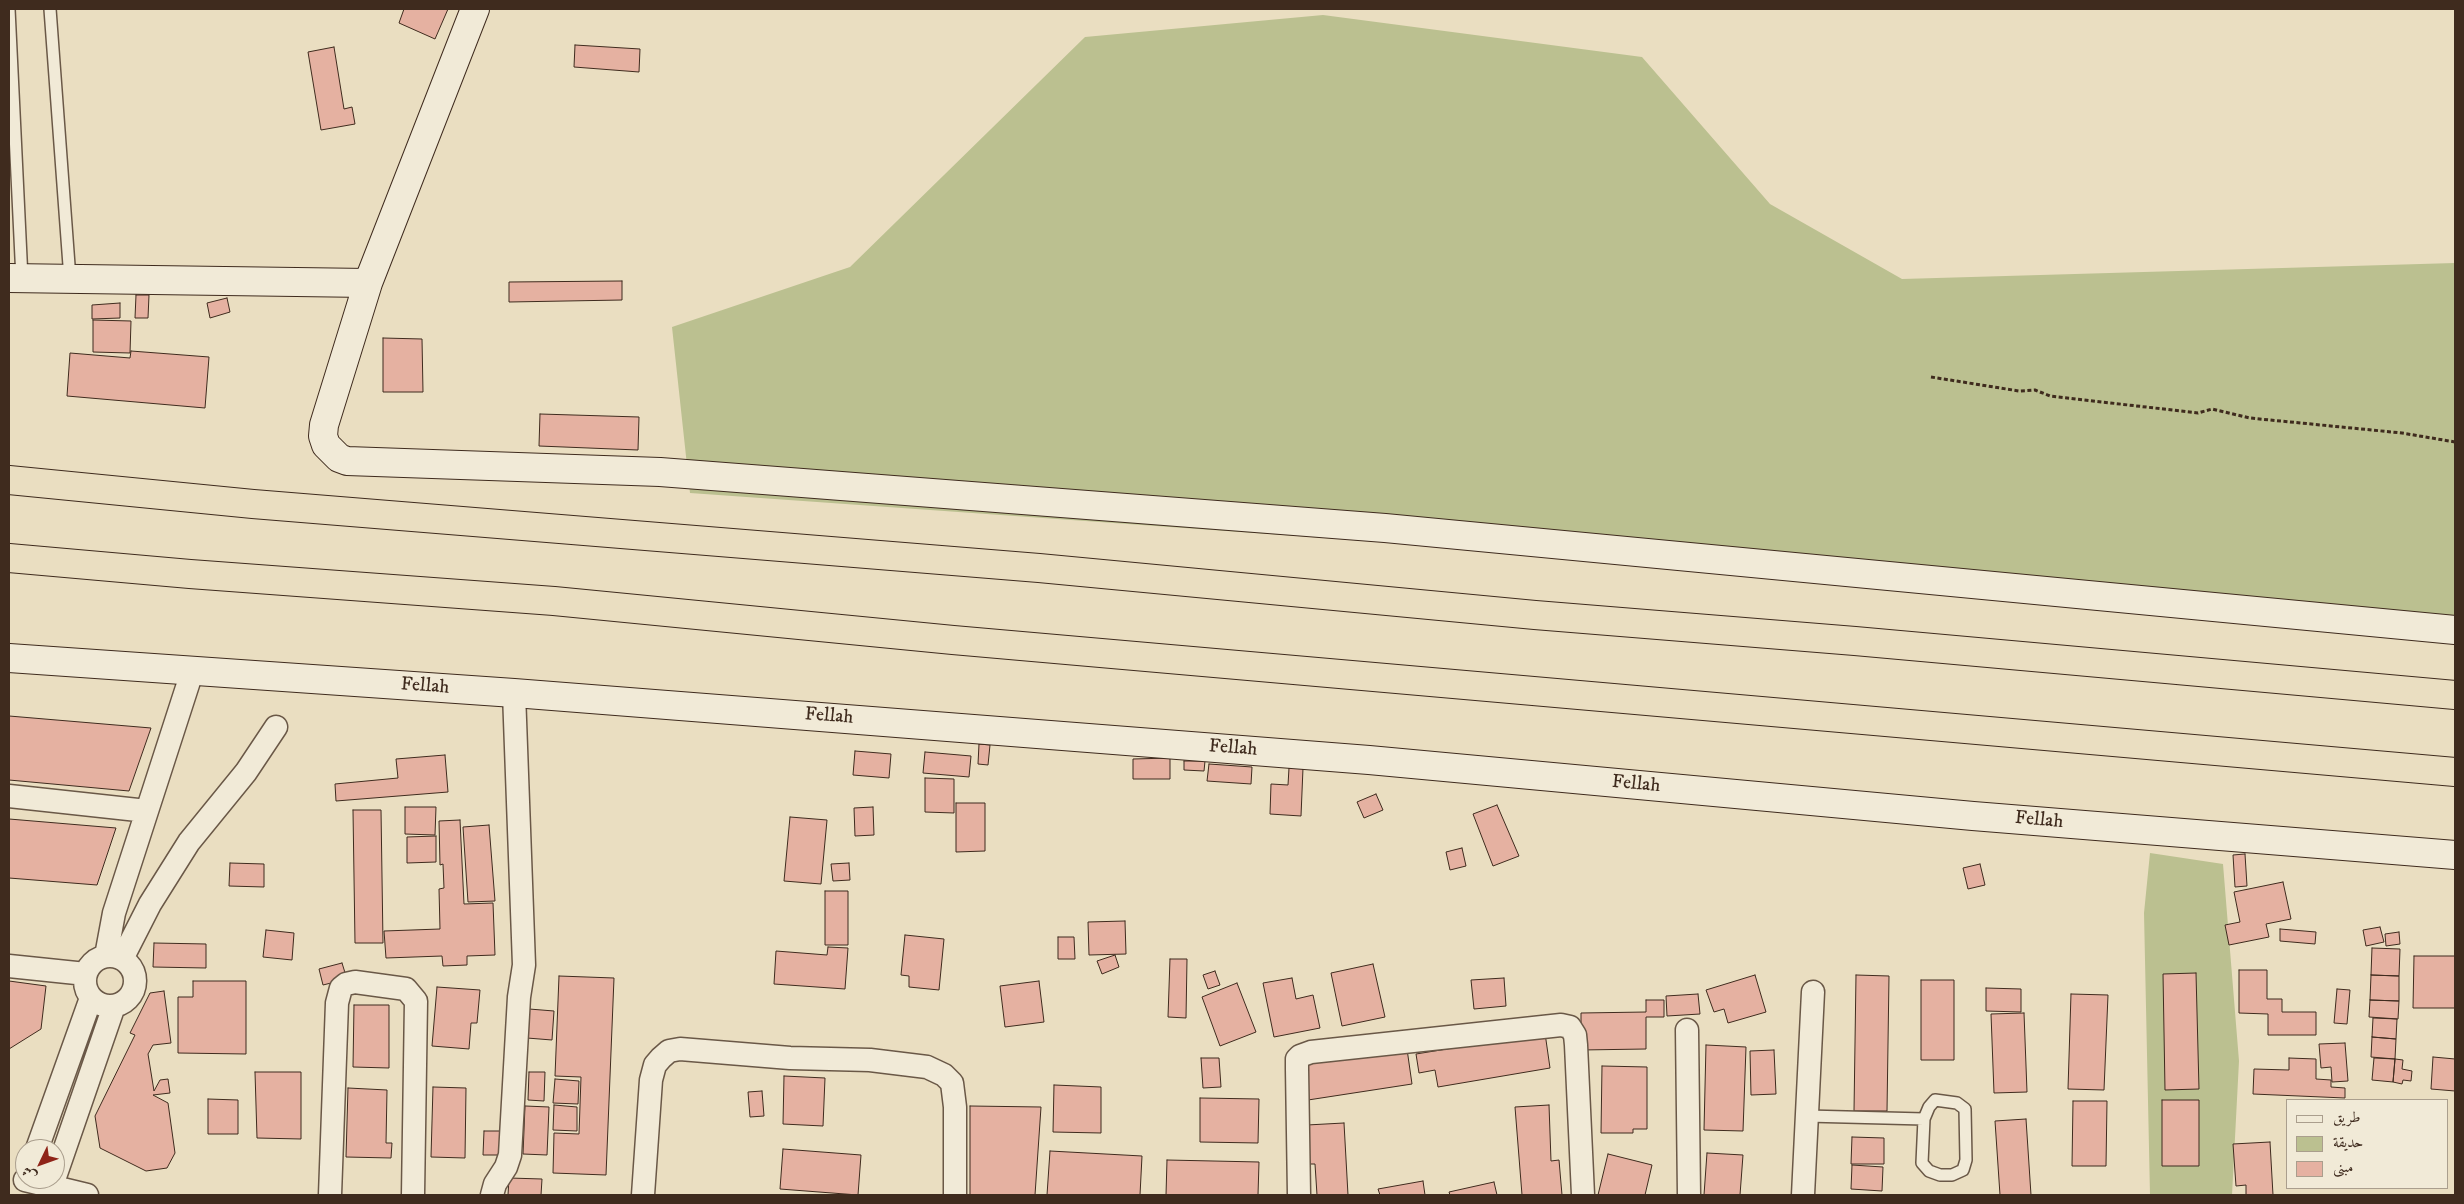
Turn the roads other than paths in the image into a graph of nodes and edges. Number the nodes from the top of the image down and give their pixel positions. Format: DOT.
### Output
graph roads {
  1 [pos="9,9"];
  2 [pos="50,9"];
  3 [pos="475,9"];
  4 [pos="16,278"];
  5 [pos="70,279"];
  6 [pos="368,283"];
  7 [pos="9,480"];
  8 [pos="9,558"];
  9 [pos="2455,630"];
  10 [pos="9,658"];
  11 [pos="192,672"];
  12 [pos="514,692"];
  13 [pos="2455,695"];
  14 [pos="276,726"];
  15 [pos="2455,772"];
  16 [pos="9,796"];
  17 [pos="146,811"];
  18 [pos="2455,855"];
  19 [pos="114,957"];
  20 [pos="9,966"];
  21 [pos="86,974"];
  22 [pos="1813,992"];
  23 [pos="92,998"];
  24 [pos="114,1006"];
  25 [pos="1687,1030"];
  26 [pos="1807,1116"];
  27 [pos="1924,1119"];
  28 [pos="41,1139"];
  29 [pos="65,1147"];
  30 [pos="65,1188"];
  31 [pos="87,1195"];
  32 [pos="330,1195"];
  33 [pos="414,1195"];
  34 [pos="492,1195"];
  35 [pos="643,1195"];
  36 [pos="955,1195"];
  37 [pos="1299,1195"];
  38 [pos="1583,1195"];
  39 [pos="1689,1195"];
  40 [pos="1803,1195"];
  1 -- 4 [label="lane"];
  2 -- 5 [label="lane"];
  3 -- 6 [label="street"];
  4 -- 5 [label="street"];
  5 -- 6 [label="street"];
  6 -- 9 [label="street"];
  7 -- 13 [label="highway"];
  8 -- 15 [label="highway"];
  10 -- 11 [label="street, Fellah"];
  11 -- 12 [label="street, Fellah"];
  11 -- 17 [label="street"];
  12 -- 18 [label="street, Fellah"];
  12 -- 34 [label="street"];
  14 -- 19 [label="street"];
  16 -- 17 [label="street"];
  17 -- 19 [label="street"];
  19 -- 21 [label="street"];
  19 -- 24 [label="street"];
  20 -- 21 [label="street"];
  21 -- 23 [label="street"];
  22 -- 26 [label="street"];
  23 -- 24 [label="street"];
  23 -- 28 [label="street"];
  24 -- 29 [label="street"];
  25 -- 39 [label="street"];
  26 -- 27 [label="lane"];
  26 -- 40 [label="street"];
  27 -- 27 [label="lane"];
  30 -- 31 [label="street"];
  32 -- 33 [label="street"];
  35 -- 36 [label="street"];
  37 -- 38 [label="street"];
}
